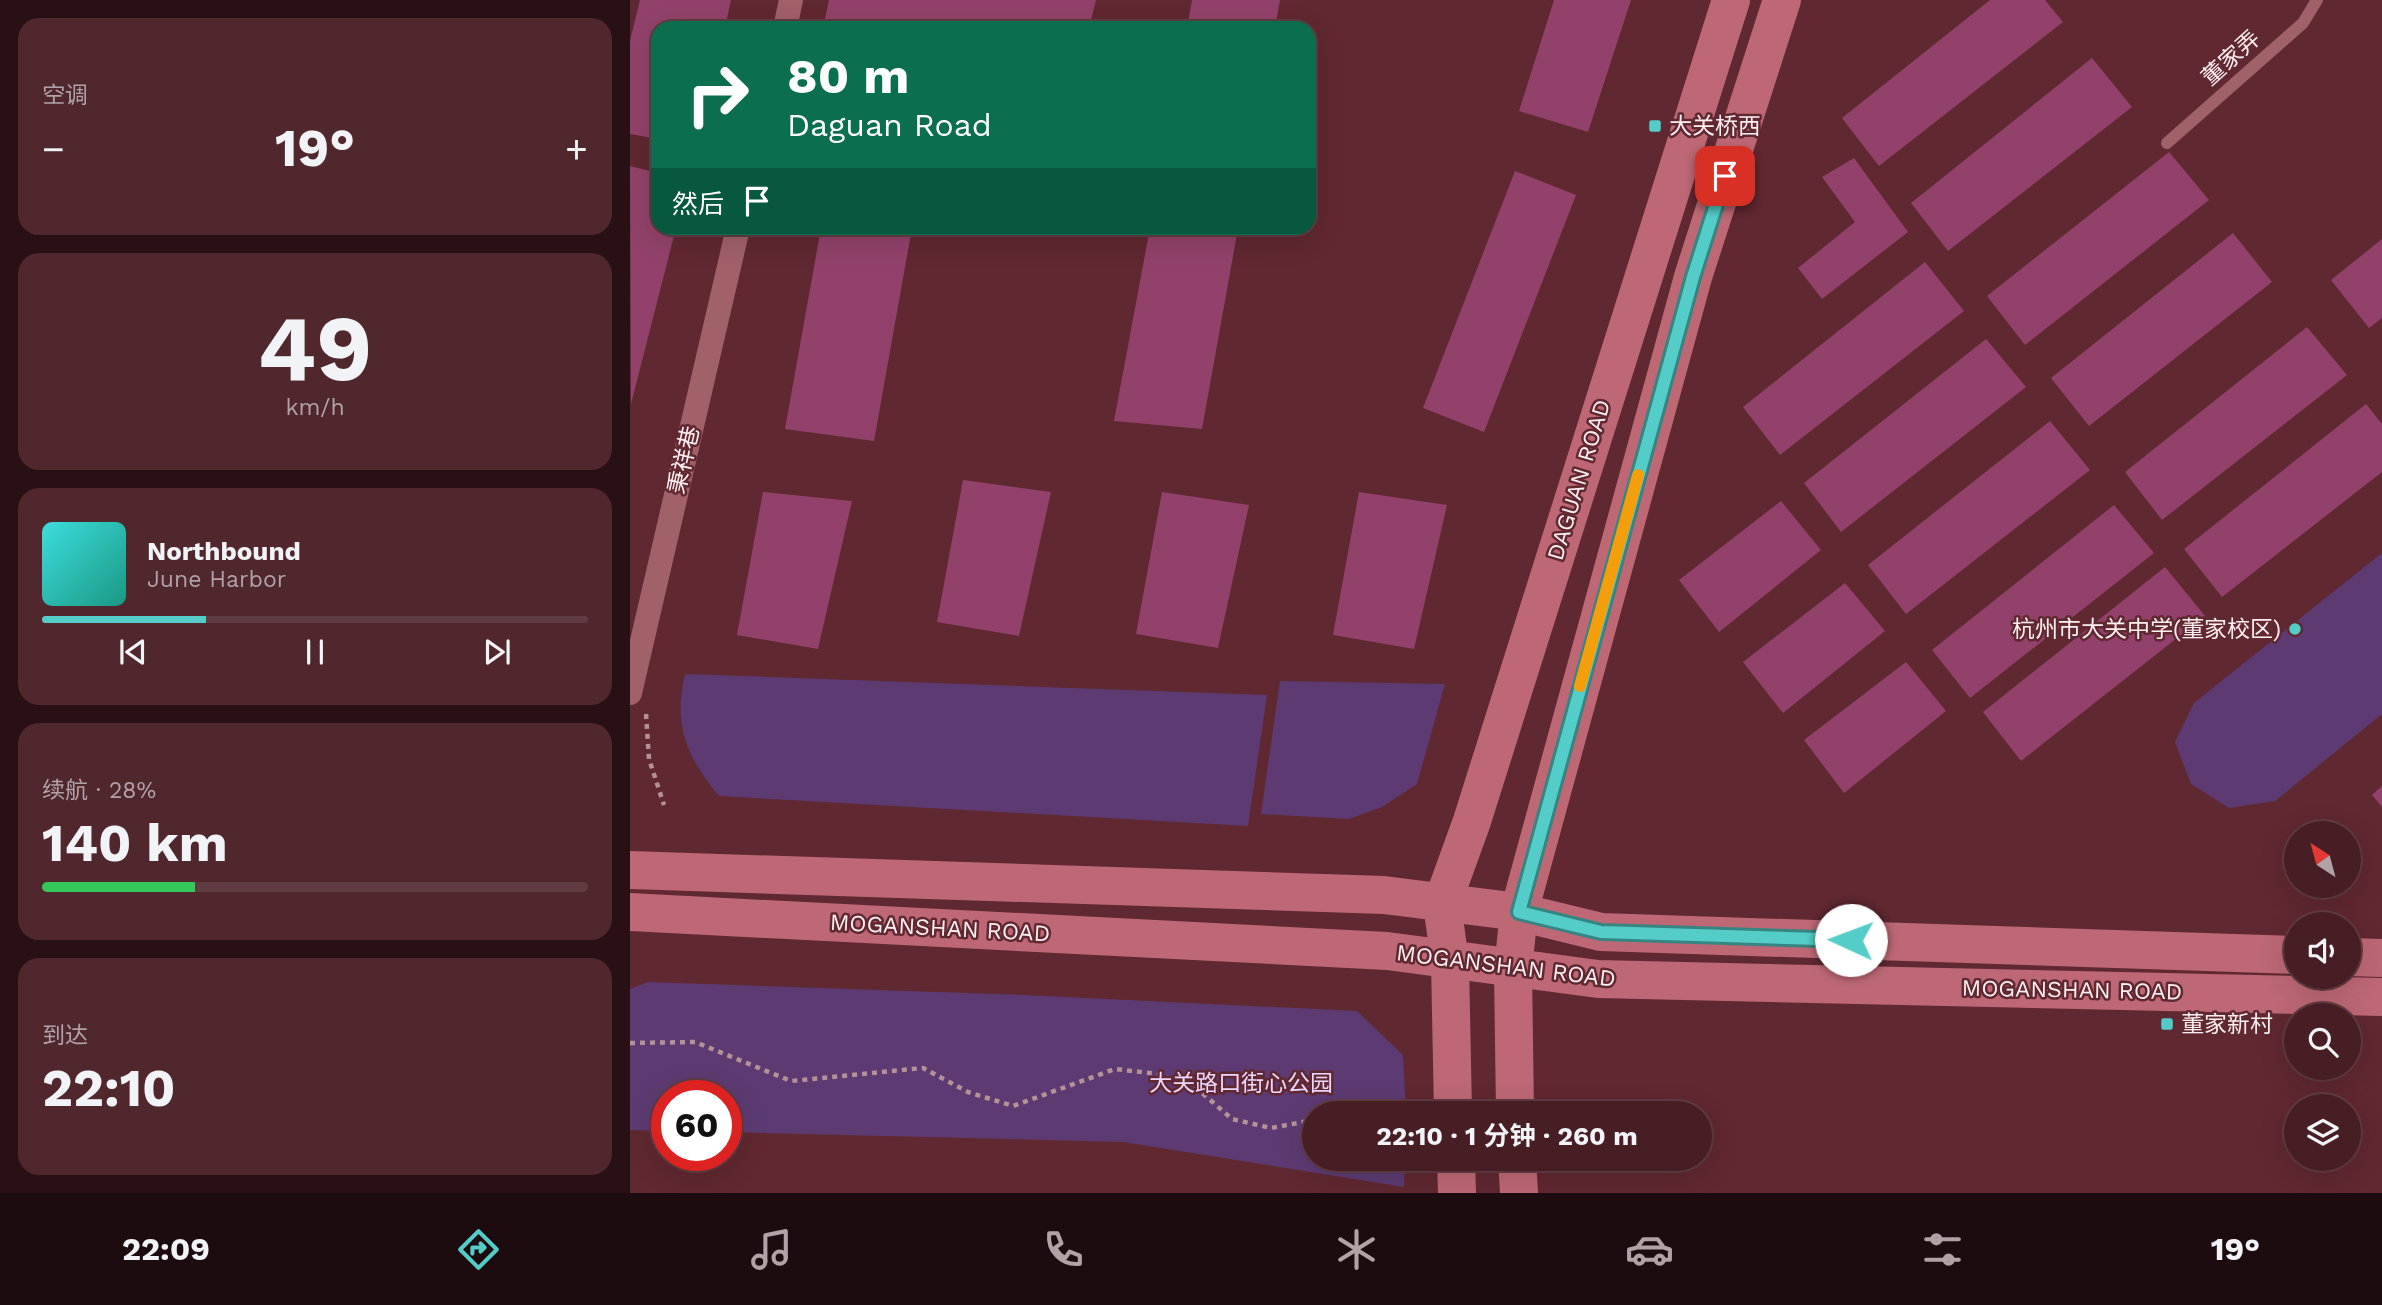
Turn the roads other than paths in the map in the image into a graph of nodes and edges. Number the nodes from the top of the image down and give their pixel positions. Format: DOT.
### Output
graph roads {
  1 [pos="792,0"];
  2 [pos="1731,0"];
  3 [pos="1782,0"];
  4 [pos="2317,0"];
  5 [pos="787,21"];
  6 [pos="2167,143"];
  7 [pos="736,235"];
  8 [pos="630,693"];
  9 [pos="630,870"];
  10 [pos="1442,904"];
  11 [pos="630,912"];
  12 [pos="1519,912"];
  13 [pos="2284,956"];
  14 [pos="2361,957"];
  15 [pos="2382,958"];
  16 [pos="1450,962"];
  17 [pos="1513,969"];
  18 [pos="2382,997"];
  19 [pos="1453,1101"];
  20 [pos="1516,1101"];
  21 [pos="1456,1171"];
  22 [pos="1518,1171"];
  23 [pos="1457,1193"];
  24 [pos="1519,1193"];
  1 -- 5 [label="street"];
  2 -- 10 [label="main road, DAGUAN ROAD"];
  3 -- 12 [label="main road"];
  4 -- 6 [label="lane, 董家弄"];
  7 -- 8 [label="street, 秉祥巷"];
  9 -- 10 [label="main road, MOGANSHAN ROAD"];
  10 -- 12 [label="main road, MOGANSHAN ROAD"];
  10 -- 16 [label="main road, DAGUAN ROAD"];
  11 -- 16 [label="main road, MOGANSHAN ROAD"];
  12 -- 13 [label="main road, MOGANSHAN ROAD"];
  12 -- 17 [label="main road"];
  14 -- 15 [label="main road"];
  16 -- 17 [label="main road, MOGANSHAN ROAD"];
  16 -- 19 [label="main road, DAGUAN ROAD"];
  17 -- 18 [label="main road, MOGANSHAN ROAD"];
  17 -- 20 [label="main road"];
  21 -- 23 [label="main road"];
  22 -- 24 [label="main road"];
}
